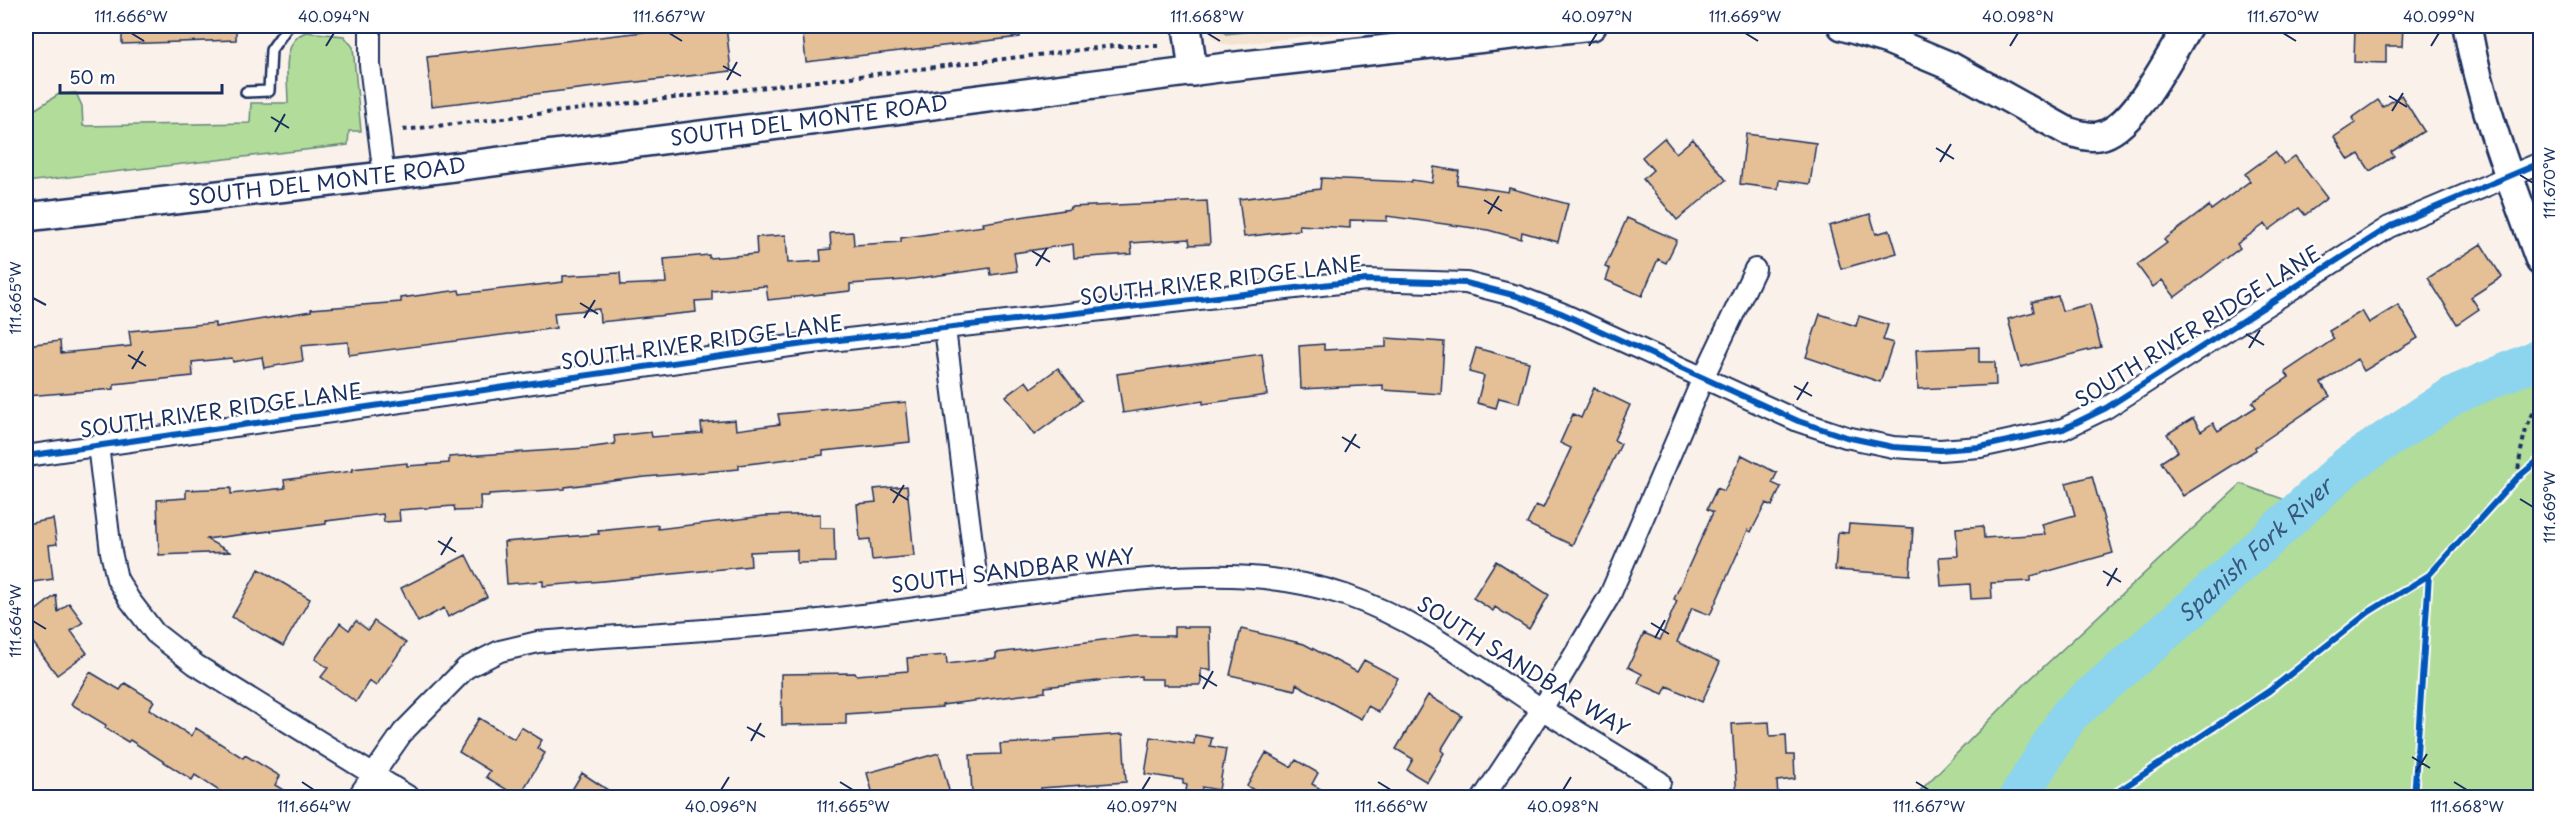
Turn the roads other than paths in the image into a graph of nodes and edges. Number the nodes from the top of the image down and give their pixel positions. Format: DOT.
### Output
graph roads {
  1 [pos="288,26"];
  2 [pos="370,26"];
  3 [pos="1187,26"];
  4 [pos="1593,26"];
  5 [pos="1842,26"];
  6 [pos="2188,26"];
  7 [pos="2467,26"];
  8 [pos="1193,72"];
  9 [pos="246,92"];
  10 [pos="2541,163"];
  11 [pos="2509,175"];
  12 [pos="384,176"];
  13 [pos="26,217"];
  14 [pos="2541,261"];
  15 [pos="1755,269"];
  16 [pos="945,329"];
  17 [pos="1703,378"];
  18 [pos="98,445"];
  19 [pos="26,456"];
  20 [pos="979,598"];
  21 [pos="1542,709"];
  22 [pos="374,774"];
  23 [pos="1660,782"];
  24 [pos="357,798"];
  25 [pos="411,798"];
  26 [pos="1483,798"];
  1 -- 9 [label="lane"];
  2 -- 12 [label="street"];
  3 -- 8 [label="street"];
  4 -- 8 [label="street, SOUTH DEL MONTE ROAD"];
  5 -- 6 [label="street"];
  7 -- 11 [label="street"];
  8 -- 12 [label="street, SOUTH DEL MONTE ROAD"];
  10 -- 11 [label="street, SOUTH RIVER RIDGE LANE"];
  11 -- 14 [label="street"];
  11 -- 17 [label="street, SOUTH RIVER RIDGE LANE"];
  12 -- 13 [label="street, SOUTH DEL MONTE ROAD"];
  15 -- 17 [label="street"];
  16 -- 17 [label="street, SOUTH RIVER RIDGE LANE"];
  16 -- 18 [label="street, SOUTH RIVER RIDGE LANE"];
  16 -- 20 [label="street"];
  17 -- 21 [label="street"];
  18 -- 19 [label="street, SOUTH RIVER RIDGE LANE"];
  18 -- 22 [label="street"];
  20 -- 21 [label="street, SOUTH SANDBAR WAY"];
  20 -- 22 [label="street, SOUTH SANDBAR WAY"];
  21 -- 23 [label="street, SOUTH SANDBAR WAY"];
  21 -- 26 [label="street"];
  22 -- 24 [label="street, SOUTH SANDBAR WAY"];
  22 -- 25 [label="street"];
}
